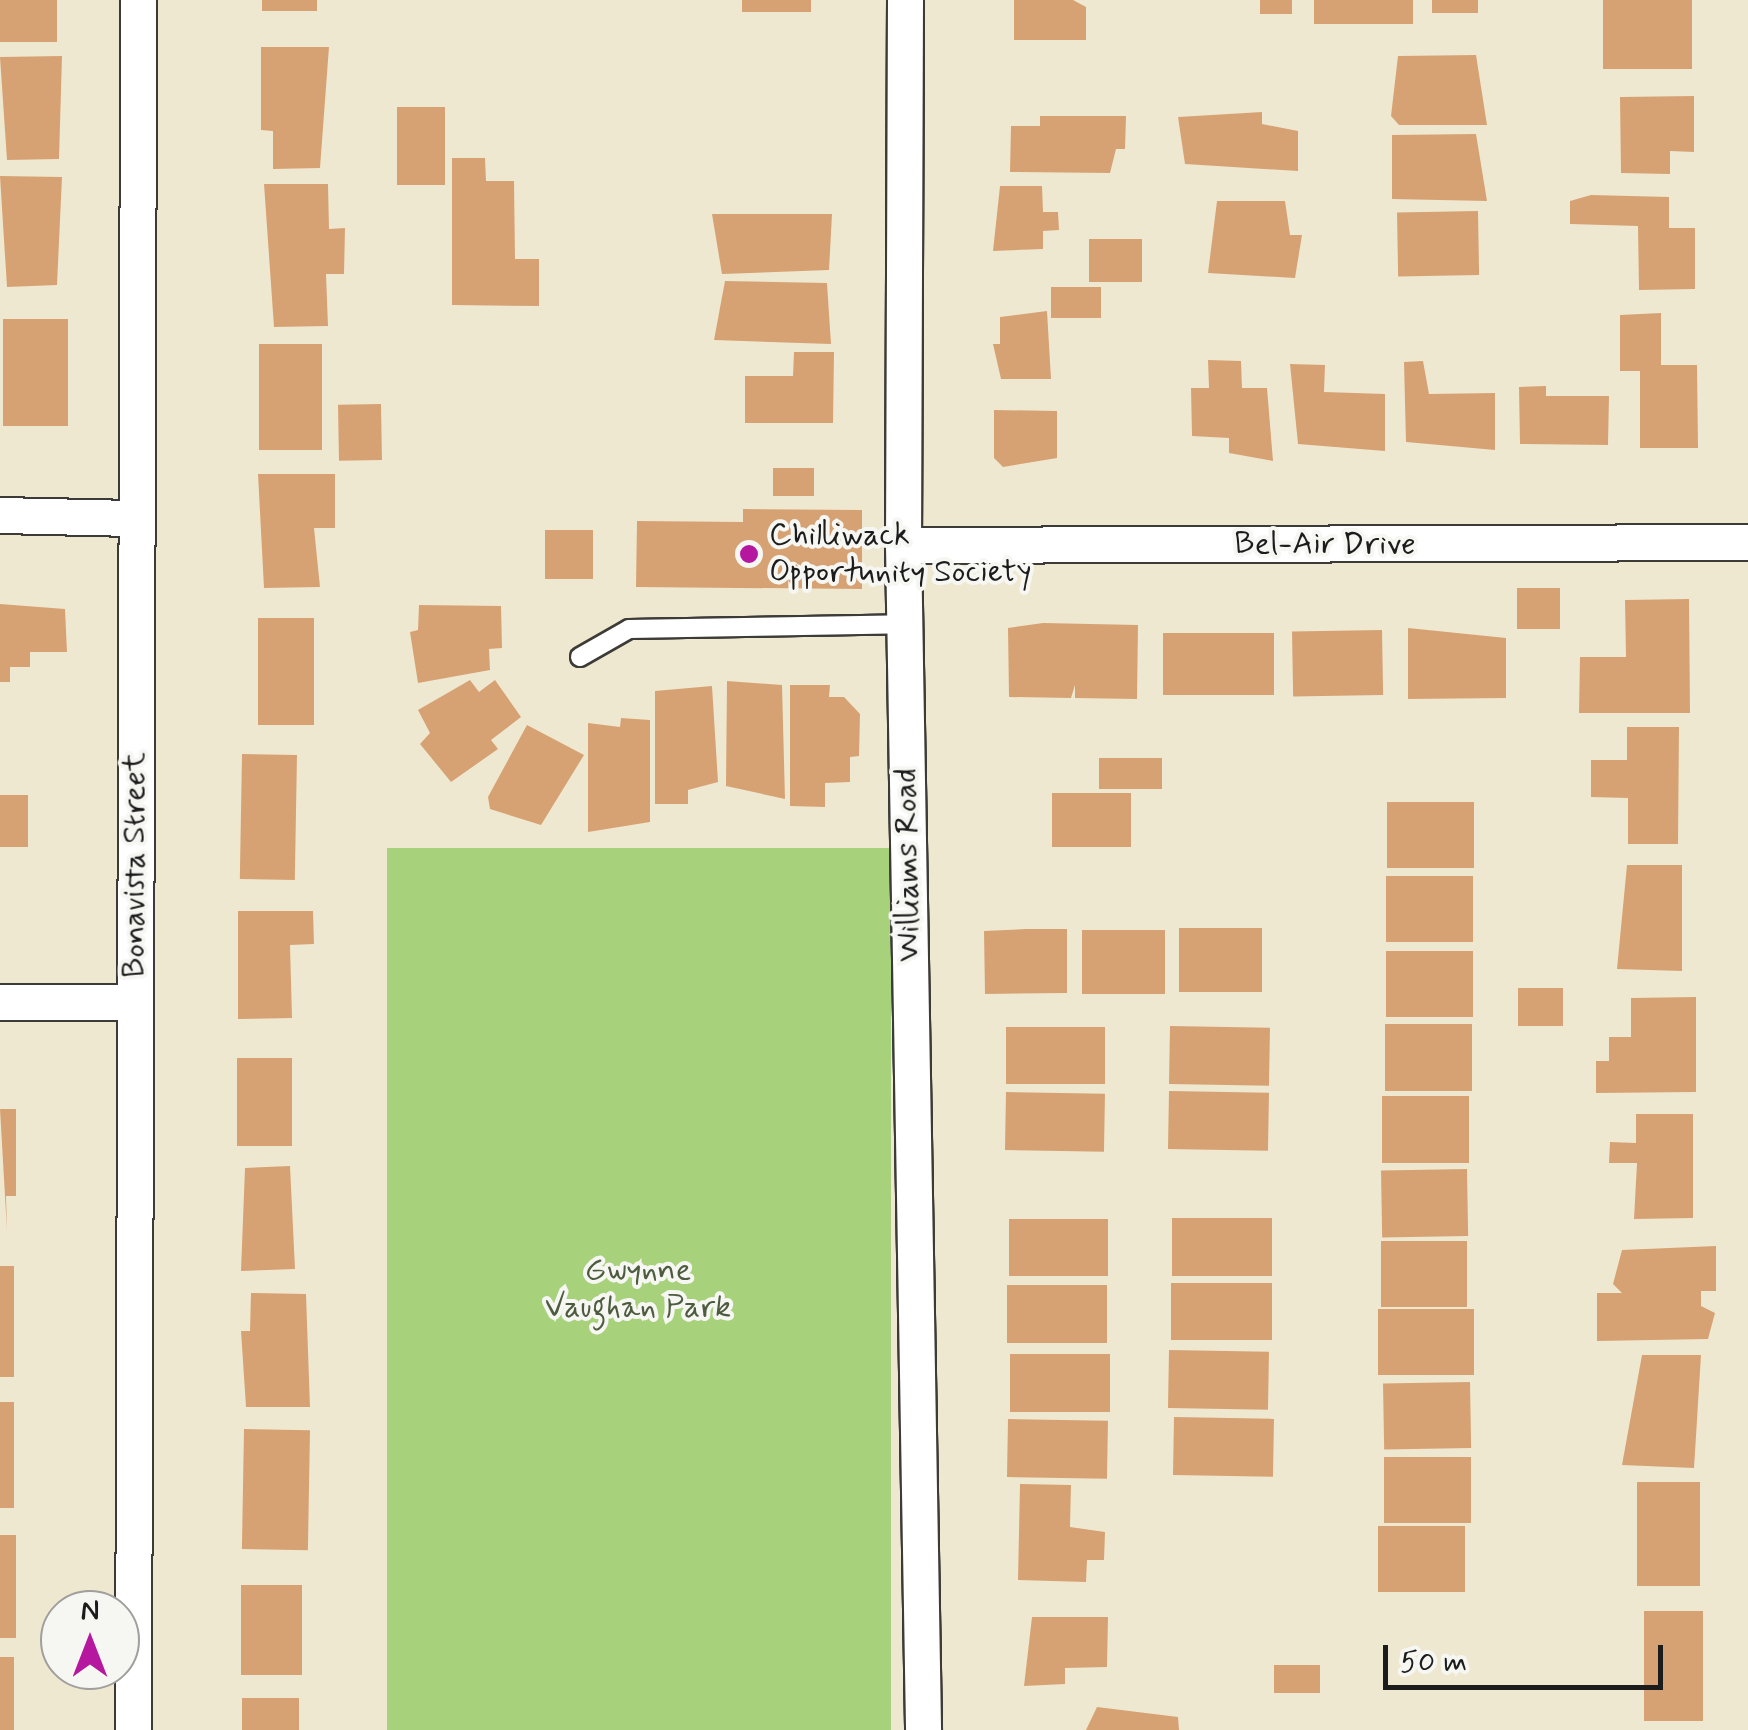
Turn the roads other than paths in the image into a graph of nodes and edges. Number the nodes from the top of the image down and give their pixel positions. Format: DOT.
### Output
graph roads {
  1 [pos="138,0"];
  2 [pos="905,0"];
  3 [pos="0,515"];
  4 [pos="136,518"];
  5 [pos="1748,542"];
  6 [pos="903,545"];
  7 [pos="904,624"];
  8 [pos="580,656"];
  9 [pos="0,1002"];
  10 [pos="135,1002"];
  11 [pos="133,1730"];
  12 [pos="924,1730"];
  1 -- 4 [label="street, Bonavista Street"];
  2 -- 6 [label="street, Williams Road"];
  3 -- 4 [label="street"];
  4 -- 10 [label="street, Bonavista Street"];
  5 -- 6 [label="street, Bel-Air Drive"];
  6 -- 7 [label="street, Williams Road"];
  7 -- 8 [label="lane"];
  7 -- 12 [label="street, Williams Road"];
  9 -- 10 [label="street"];
  10 -- 11 [label="street, Bonavista Street"];
}
